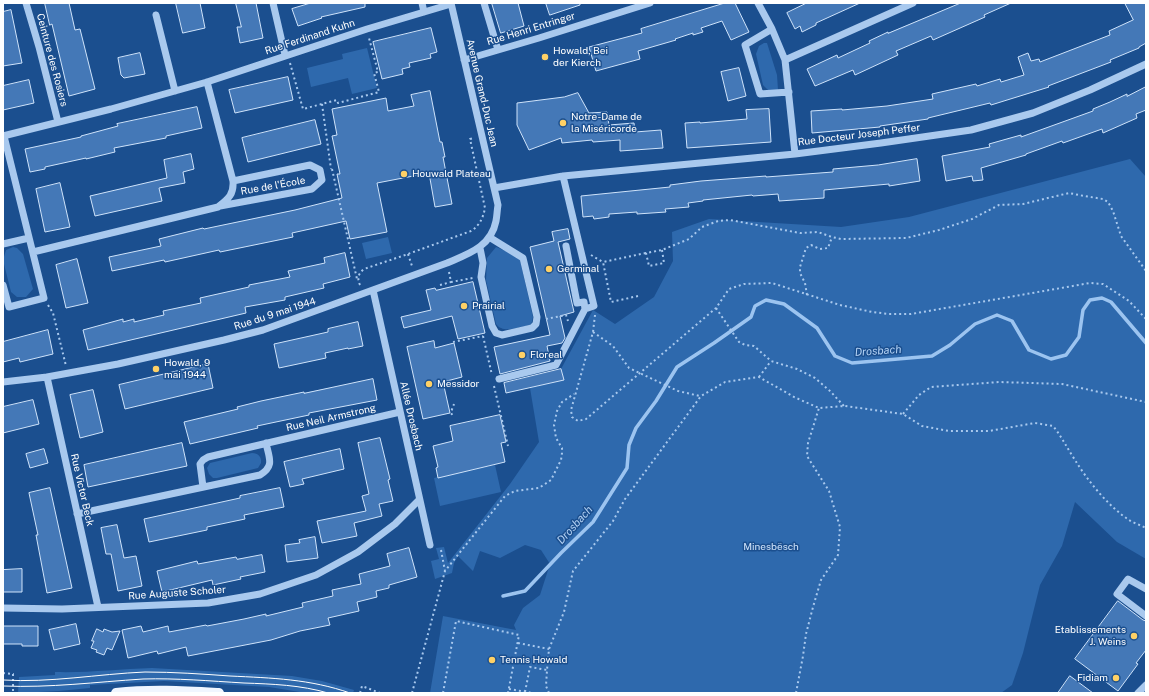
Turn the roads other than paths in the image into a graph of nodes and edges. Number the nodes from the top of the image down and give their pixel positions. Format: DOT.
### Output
graph roads {
  1 [pos="26,3"];
  2 [pos="274,3"];
  3 [pos="422,3"];
  4 [pos="451,3"];
  5 [pos="484,3"];
  6 [pos="650,3"];
  7 [pos="758,3"];
  8 [pos="913,3"];
  9 [pos="424,12"];
  10 [pos="156,15"];
  11 [pos="772,29"];
  12 [pos="498,50"];
  13 [pos="285,55"];
  14 [pos="464,60"];
  15 [pos="785,60"];
  16 [pos="1146,64"];
  17 [pos="206,82"];
  18 [pos="175,91"];
  19 [pos="789,92"];
  20 [pos="58,122"];
  21 [pos="4,136"];
  22 [pos="795,154"];
  23 [pos="563,176"];
  24 [pos="233,181"];
  25 [pos="494,188"];
  26 [pos="218,207"];
  27 [pos="489,237"];
  28 [pos="29,238"];
  29 [pos="3,244"];
  30 [pos="566,246"];
  31 [pos="480,248"];
  32 [pos="33,252"];
  33 [pos="3,285"];
  34 [pos="373,290"];
  35 [pos="585,309"];
  36 [pos="47,377"];
  37 [pos="499,379"];
  38 [pos="3,382"];
  39 [pos="400,412"];
  40 [pos="266,443"];
  41 [pos="203,487"];
  42 [pos="419,500"];
  43 [pos="77,514"];
  44 [pos="430,545"];
  45 [pos="1146,589"];
  46 [pos="98,607"];
  47 [pos="3,608"];
  48 [pos="1146,616"];
  49 [pos="1146,685"];
  50 [pos="116,693"];
  51 [pos="219,693"];
  52 [pos="1138,693"];
  1 -- 20 [label="street, Ceinture des Rosiers"];
  2 -- 13 [label="street"];
  3 -- 9 [label="street"];
  4 -- 9 [label="street, Rue Ferdinand Kuhn"];
  4 -- 14 [label="street, Avenue Grand-Duc Jean"];
  5 -- 12 [label="street"];
  6 -- 12 [label="street, Rue Henri Entringer"];
  7 -- 11 [label="street"];
  8 -- 15 [label="street"];
  9 -- 13 [label="street, Rue Ferdinand Kuhn"];
  10 -- 18 [label="street"];
  11 -- 15 [label="street"];
  11 -- 19 [label="street"];
  12 -- 14 [label="street, Rue Henri Entringer"];
  13 -- 17 [label="street, Rue Ferdinand Kuhn"];
  14 -- 25 [label="street, Avenue Grand-Duc Jean"];
  15 -- 19 [label="street"];
  16 -- 22 [label="street, Rue Docteur Joseph Peffer"];
  17 -- 18 [label="street, Rue Ferdinand Kuhn"];
  17 -- 24 [label="street, Rue de l'École"];
  18 -- 20 [label="street, Rue Ferdinand Kuhn"];
  19 -- 22 [label="street"];
  20 -- 21 [label="street, Rue Ferdinand Kuhn"];
  21 -- 28 [label="street"];
  22 -- 23 [label="street, Rue Docteur Joseph Peffer"];
  23 -- 25 [label="street, Rue Docteur Joseph Peffer"];
  23 -- 35 [label="street"];
  24 -- 26 [label="street, Rue de l'École"];
  24 -- 26 [label="street, Rue de l'École"];
  25 -- 27 [label="street, Rue du 9 mai 1944"];
  26 -- 32 [label="street, Rue de l'École"];
  27 -- 31 [label="street, Rue du 9 mai 1944"];
  27 -- 31 [label="street"];
  28 -- 29 [label="street"];
  28 -- 32 [label="street"];
  30 -- 35 [label="street"];
  31 -- 34 [label="street, Rue du 9 mai 1944"];
  32 -- 33 [label="street"];
  34 -- 36 [label="street, Rue du 9 mai 1944"];
  34 -- 39 [label="street, Allée Drosbach"];
  35 -- 37 [label="street"];
  36 -- 38 [label="street, Rue du 9 mai 1944"];
  36 -- 43 [label="street, Rue Victor Beck"];
  39 -- 40 [label="street, Rue Neil Armstrong"];
  39 -- 42 [label="street, Allée Drosbach"];
  40 -- 41 [label="street, Rue Neil Armstrong"];
  40 -- 41 [label="street"];
  41 -- 43 [label="street"];
  42 -- 44 [label="street, Allée Drosbach"];
  42 -- 46 [label="street, Rue Auguste Scholer"];
  43 -- 46 [label="street, Rue Victor Beck"];
  45 -- 48 [label="street"];
  46 -- 47 [label="street, Rue Auguste Scholer"];
  49 -- 52 [label="street"];
  50 -- 51 [label="main road"];
}
